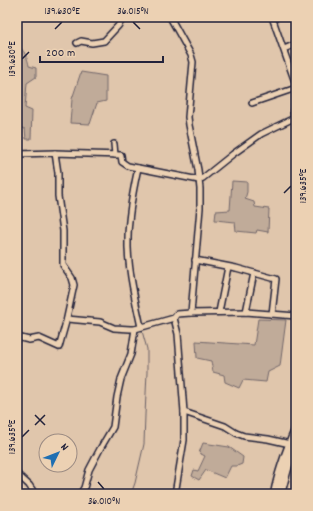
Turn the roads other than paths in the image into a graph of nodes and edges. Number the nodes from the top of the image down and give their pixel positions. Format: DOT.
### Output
graph roads {
  1 [pos="124,17"];
  2 [pos="170,17"];
  3 [pos="272,17"];
  4 [pos="293,17"];
  5 [pos="296,24"];
  6 [pos="77,43"];
  7 [pos="296,44"];
  8 [pos="284,49"];
  9 [pos="294,74"];
  10 [pos="296,86"];
  11 [pos="296,101"];
  12 [pos="252,103"];
  13 [pos="114,144"];
  14 [pos="55,153"];
  15 [pos="17,154"];
  16 [pos="115,155"];
  17 [pos="138,168"];
  18 [pos="199,180"];
  19 [pos="196,260"];
  20 [pos="228,267"];
  21 [pos="254,273"];
  22 [pos="191,312"];
  23 [pos="219,312"];
  24 [pos="246,312"];
  25 [pos="272,314"];
  26 [pos="296,316"];
  27 [pos="174,318"];
  28 [pos="67,319"];
  29 [pos="141,327"];
  30 [pos="135,329"];
  31 [pos="17,337"];
  32 [pos="184,412"];
  33 [pos="296,430"];
  34 [pos="293,444"];
  35 [pos="17,474"];
  36 [pos="35,494"];
  37 [pos="80,494"];
  38 [pos="175,494"];
  39 [pos="274,494"];
  40 [pos="280,494"];
  1 -- 6 [label="street"];
  2 -- 18 [label="street"];
  3 -- 8 [label="street"];
  4 -- 5 [label="street"];
  7 -- 8 [label="street"];
  8 -- 9 [label="street"];
  9 -- 10 [label="street"];
  10 -- 12 [label="street"];
  11 -- 18 [label="street"];
  13 -- 16 [label="street"];
  14 -- 15 [label="street"];
  14 -- 16 [label="street"];
  14 -- 28 [label="street"];
  16 -- 17 [label="street"];
  17 -- 18 [label="street"];
  17 -- 29 [label="street"];
  18 -- 19 [label="street"];
  19 -- 20 [label="street"];
  19 -- 22 [label="street"];
  20 -- 21 [label="street"];
  20 -- 23 [label="street"];
  21 -- 24 [label="street"];
  21 -- 25 [label="street"];
  22 -- 23 [label="street"];
  22 -- 27 [label="street"];
  23 -- 24 [label="street"];
  24 -- 25 [label="street"];
  25 -- 26 [label="street"];
  27 -- 29 [label="street"];
  27 -- 32 [label="street"];
  28 -- 30 [label="street"];
  28 -- 31 [label="street"];
  29 -- 30 [label="street"];
  30 -- 37 [label="street"];
  32 -- 34 [label="street"];
  32 -- 38 [label="street"];
  33 -- 34 [label="highway"];
  34 -- 39 [label="highway"];
  34 -- 40 [label="highway"];
  35 -- 36 [label="street"];
}
